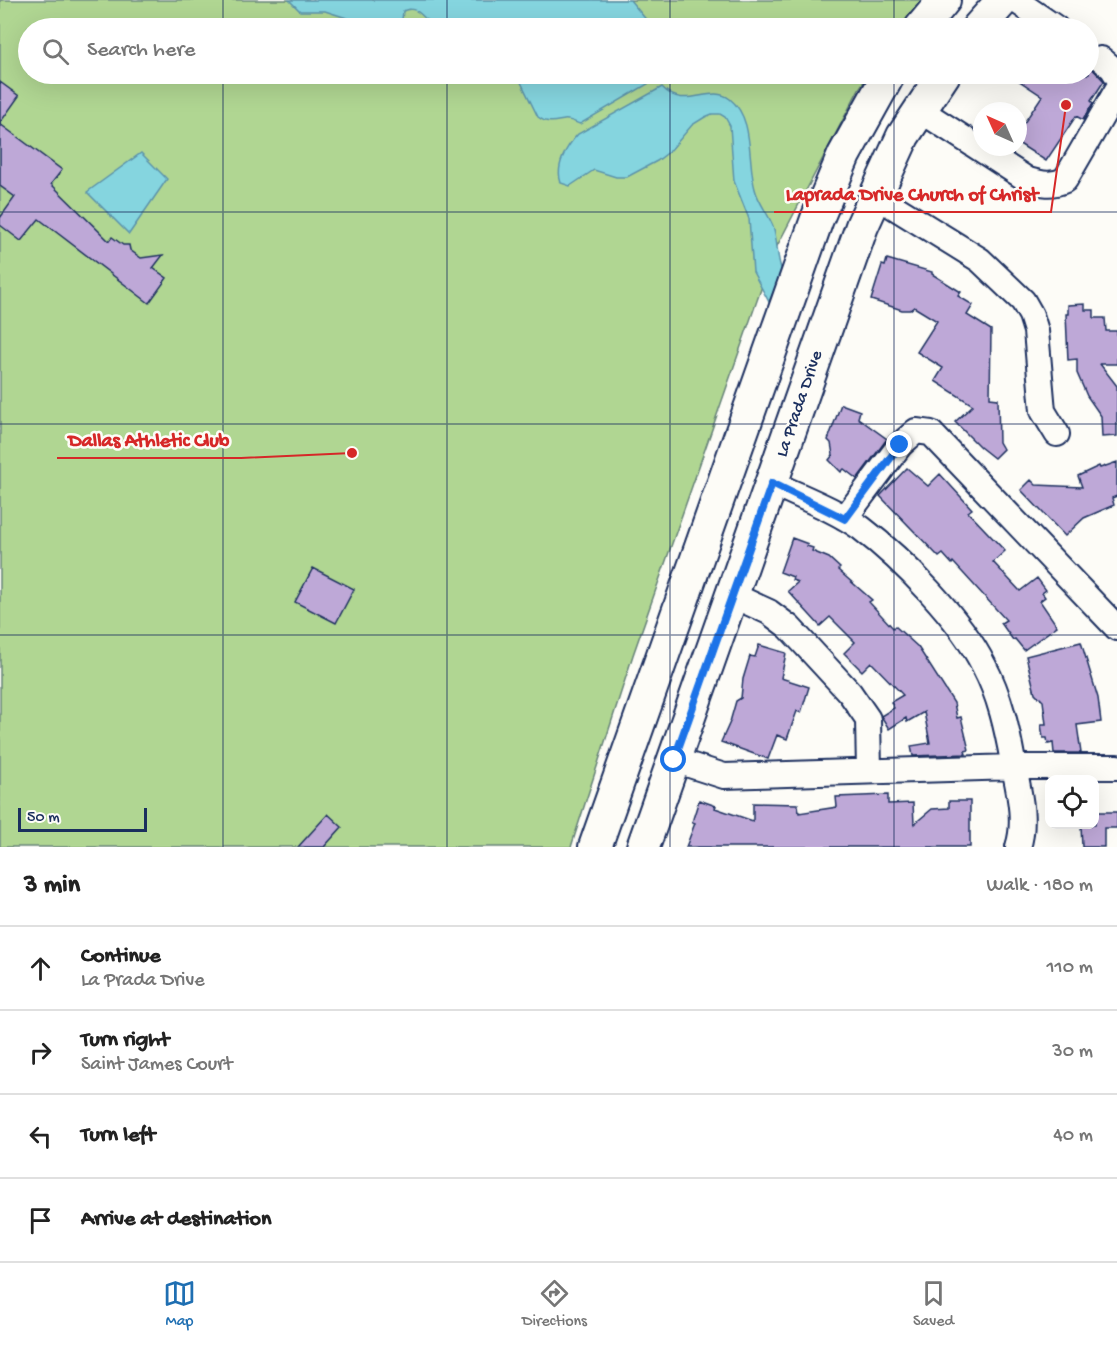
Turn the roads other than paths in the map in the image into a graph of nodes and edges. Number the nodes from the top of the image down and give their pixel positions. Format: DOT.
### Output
graph roads {
  1 [pos="944,0"];
  2 [pos="1003,0"];
  3 [pos="1015,0"];
  4 [pos="929,18"];
  5 [pos="987,18"];
  6 [pos="1041,18"];
  7 [pos="883,84"];
  8 [pos="937,84"];
  9 [pos="1117,90"];
  10 [pos="920,110"];
  11 [pos="875,195"];
  12 [pos="1058,434"];
  13 [pos="772,483"];
  14 [pos="845,519"];
  15 [pos="732,595"];
  16 [pos="1117,628"];
  17 [pos="674,760"];
  18 [pos="1014,767"];
  19 [pos="1117,767"];
  20 [pos="869,771"];
  21 [pos="595,847"];
  22 [pos="643,847"];
  23 [pos="1018,847"];
  1 -- 4 [label="main road"];
  2 -- 5 [label="main road"];
  3 -- 6 [label="street"];
  7 -- 21 [label="main road"];
  8 -- 10 [label="main road, La Prada Drive"];
  9 -- 10 [label="street"];
  10 -- 11 [label="main road, La Prada Drive"];
  11 -- 12 [label="street"];
  11 -- 13 [label="main road, La Prada Drive"];
  13 -- 14 [label="street"];
  13 -- 15 [label="main road, La Prada Drive"];
  14 -- 16 [label="street"];
  14 -- 18 [label="street"];
  15 -- 17 [label="main road, La Prada Drive"];
  15 -- 20 [label="street"];
  17 -- 20 [label="street"];
  17 -- 22 [label="main road, La Prada Drive"];
  18 -- 19 [label="street"];
  18 -- 20 [label="street"];
  18 -- 23 [label="street"];
}
